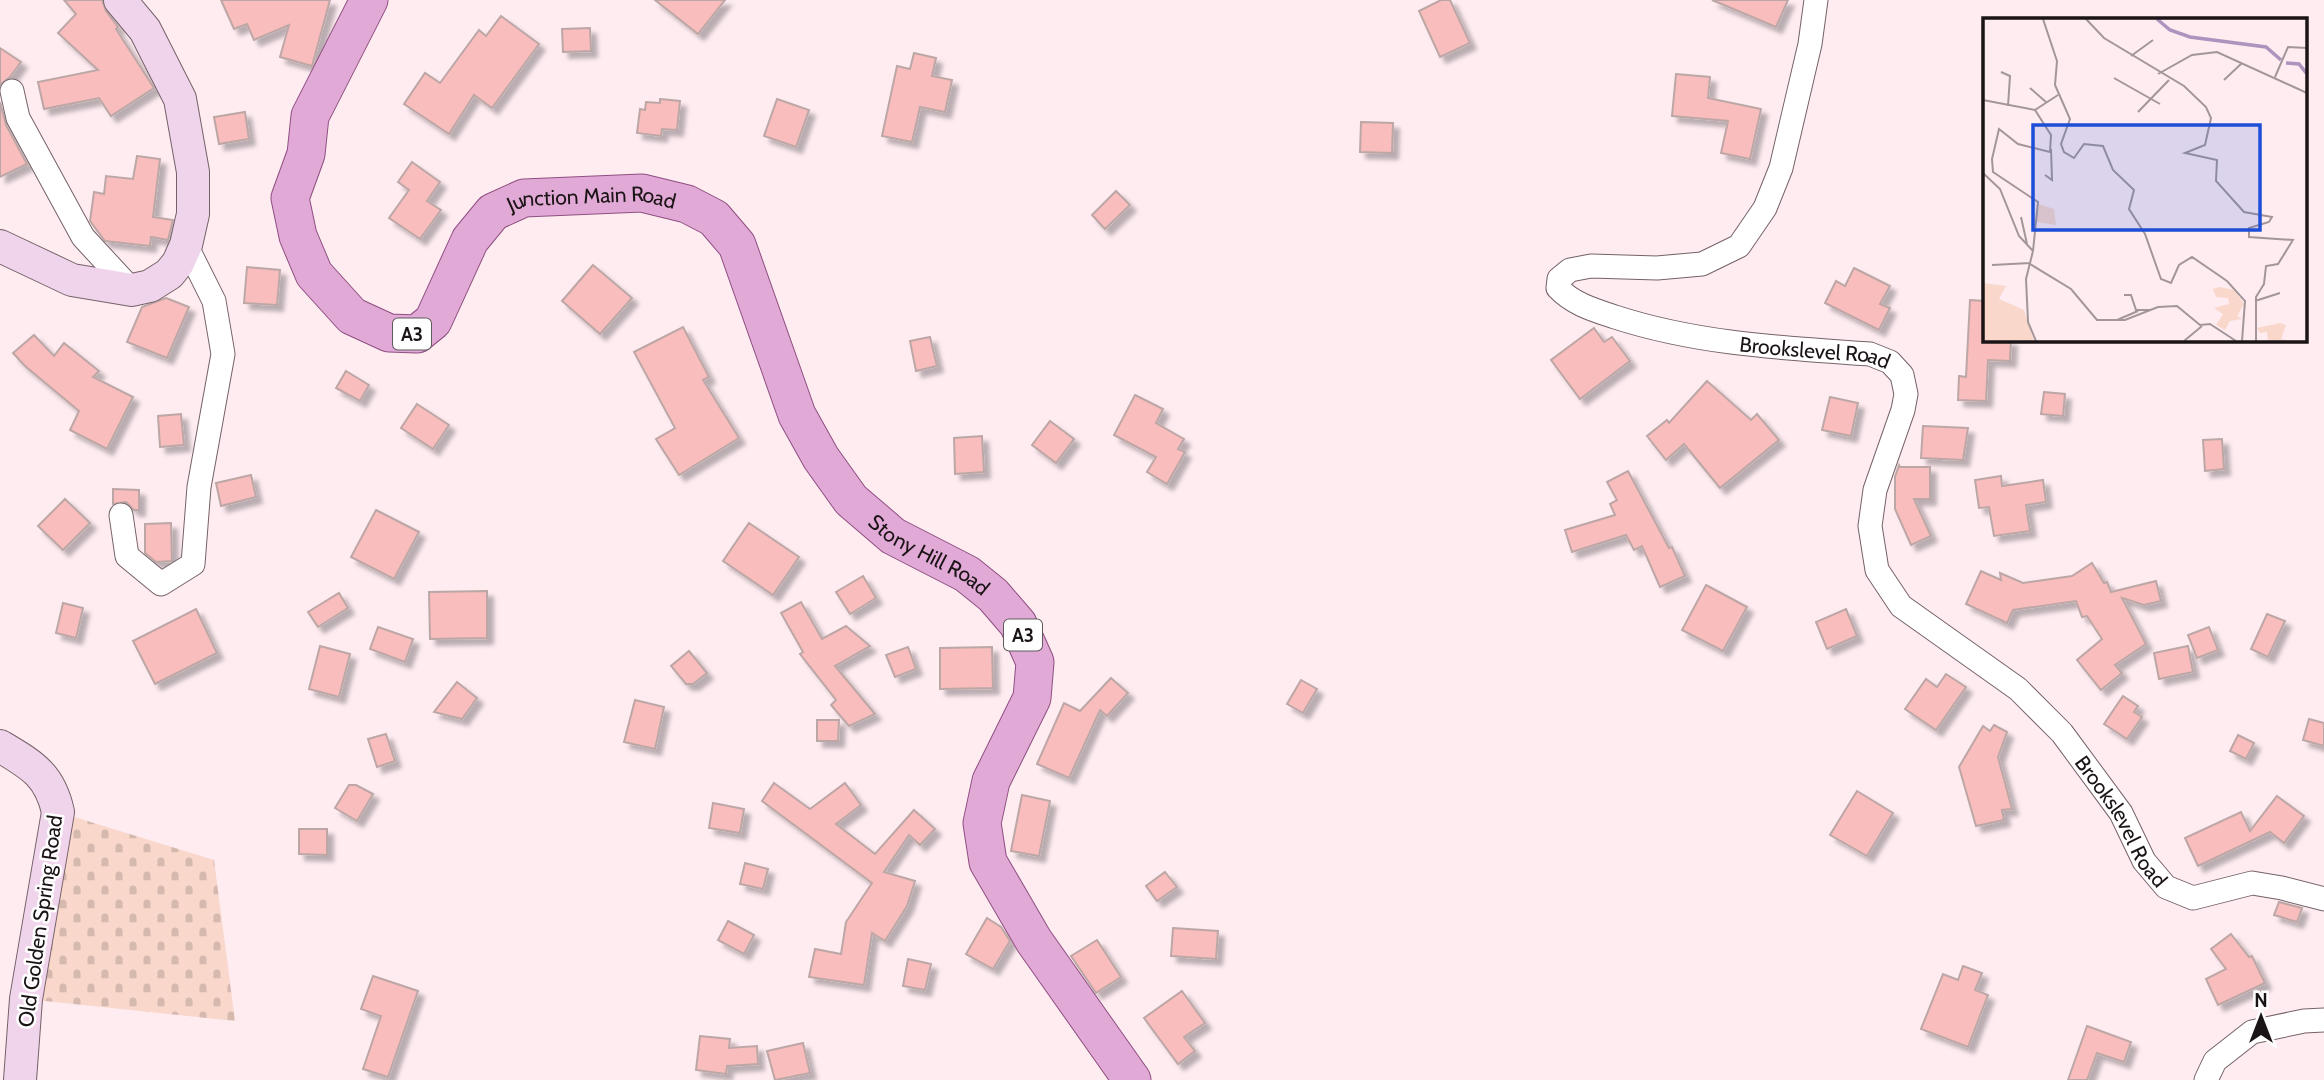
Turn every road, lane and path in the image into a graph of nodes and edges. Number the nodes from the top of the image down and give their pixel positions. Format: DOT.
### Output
graph roads {
  1 [pos="120,0"];
  2 [pos="369,0"];
  3 [pos="1816,0"];
  4 [pos="12,91"];
  5 [pos="187,245"];
  6 [pos="737,245"];
  7 [pos="0,246"];
  8 [pos="132,290"];
  9 [pos="121,515"];
  10 [pos="0,747"];
  11 [pos="2324,899"];
  12 [pos="2324,1020"];
  13 [pos="20,1080"];
  14 [pos="1132,1080"];
  15 [pos="2206,1080"];
  1 -- 5 [label="main road"];
  2 -- 6 [label="main road, Junction Main Road / A3"];
  3 -- 11 [label="street, Brookslevel Road"];
  4 -- 8 [label="street"];
  5 -- 8 [label="main road"];
  5 -- 9 [label="street"];
  6 -- 14 [label="main road, Stony Hill Road / A3"];
  7 -- 8 [label="main road"];
  10 -- 13 [label="main road, Old Golden Spring Road"];
  12 -- 15 [label="street"];
}
